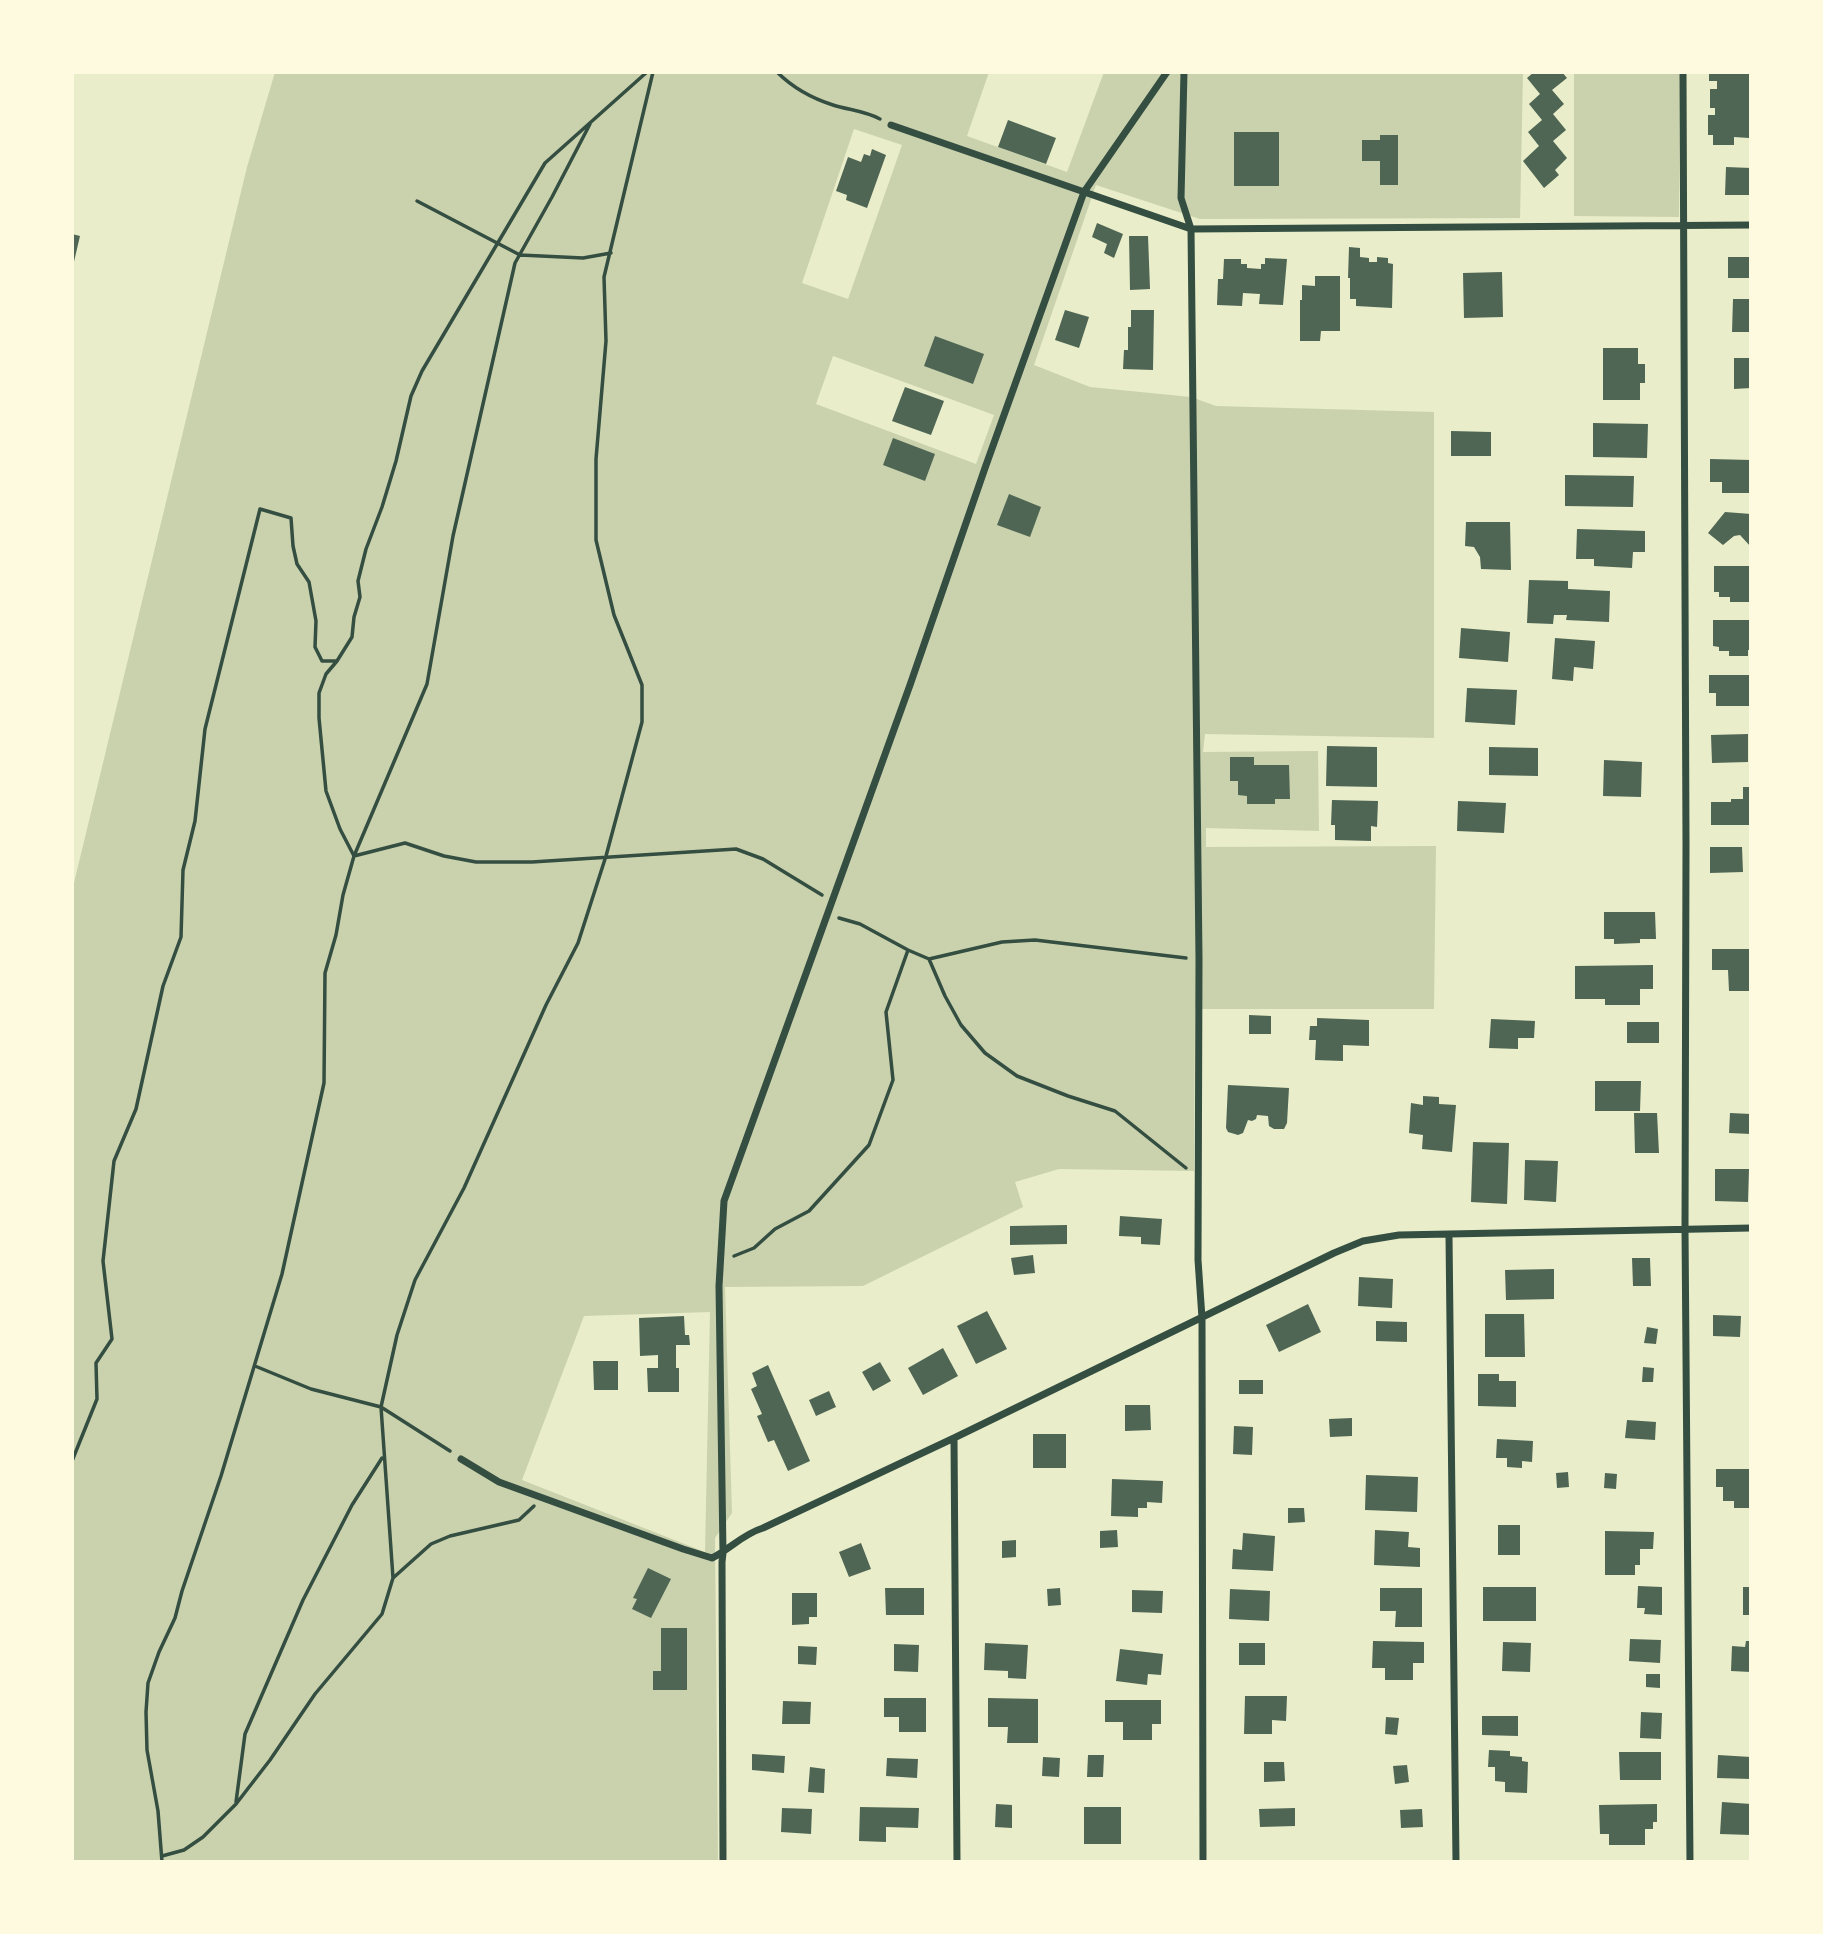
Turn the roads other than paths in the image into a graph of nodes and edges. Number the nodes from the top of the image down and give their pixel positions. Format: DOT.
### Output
graph roads {
  1 [pos="1167,72"];
  2 [pos="1184,72"];
  3 [pos="1684,72"];
  4 [pos="891,125"];
  5 [pos="1084,192"];
  6 [pos="1685,225"];
  7 [pos="1751,225"];
  8 [pos="1191,229"];
  9 [pos="1751,1228"];
  10 [pos="1685,1229"];
  11 [pos="1450,1235"];
  12 [pos="1202,1318"];
  13 [pos="954,1438"];
  14 [pos="461,1459"];
  15 [pos="723,1553"];
  16 [pos="723,1862"];
  17 [pos="957,1862"];
  18 [pos="1203,1862"];
  19 [pos="1456,1862"];
  20 [pos="1690,1862"];
  1 -- 5 [label="street"];
  2 -- 8 [label="street"];
  3 -- 6 [label="street"];
  4 -- 5 [label="street"];
  5 -- 8 [label="street"];
  5 -- 15 [label="street"];
  6 -- 7 [label="street"];
  6 -- 8 [label="street"];
  6 -- 10 [label="street"];
  8 -- 12 [label="street"];
  9 -- 10 [label="street"];
  10 -- 11 [label="street"];
  10 -- 20 [label="street"];
  11 -- 12 [label="street"];
  11 -- 19 [label="street"];
  12 -- 13 [label="street"];
  12 -- 18 [label="street"];
  13 -- 15 [label="street"];
  13 -- 17 [label="street"];
  14 -- 15 [label="street"];
  15 -- 16 [label="street"];
}
